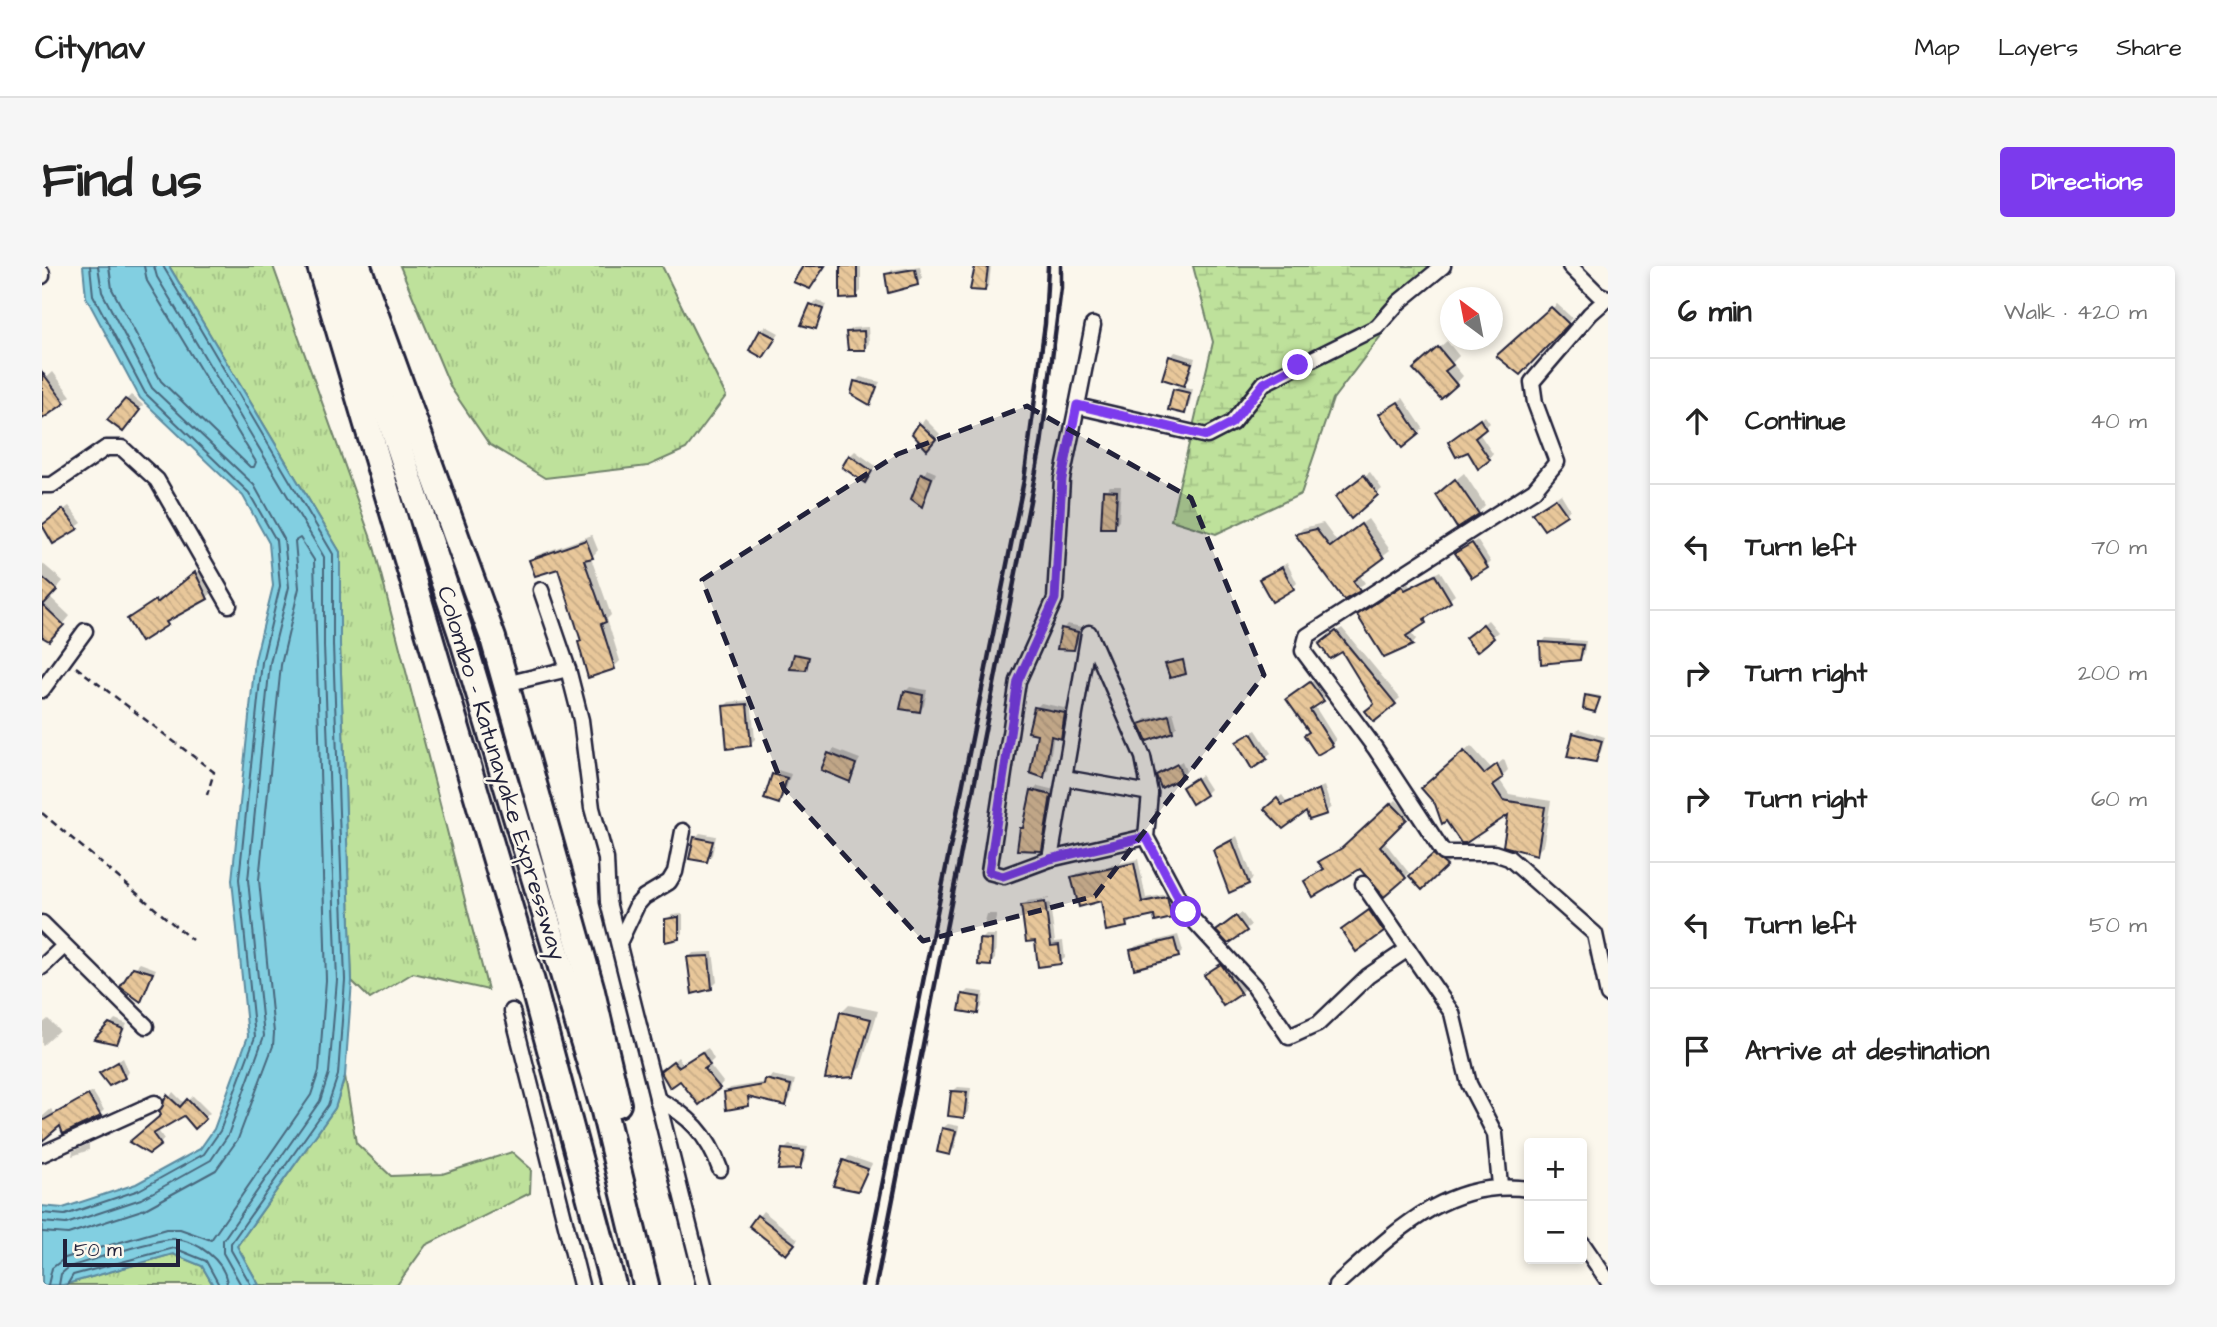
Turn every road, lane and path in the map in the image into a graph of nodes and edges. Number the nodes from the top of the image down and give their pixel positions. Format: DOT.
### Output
graph roads {
  1 [pos="320,266"];
  2 [pos="339,266"];
  3 [pos="348,266"];
  4 [pos="358,266"];
  5 [pos="367,266"];
  6 [pos="1443,266"];
  7 [pos="1570,266"];
  8 [pos="1608,298"];
  9 [pos="1093,325"];
  10 [pos="1077,405"];
  11 [pos="42,485"];
  12 [pos="541,590"];
  13 [pos="229,605"];
  14 [pos="85,631"];
  15 [pos="65,658"];
  16 [pos="568,669"];
  17 [pos="518,681"];
  18 [pos="42,690"];
  19 [pos="1065,778"];
  20 [pos="1150,793"];
  21 [pos="207,795"];
  22 [pos="42,813"];
  23 [pos="683,831"];
  24 [pos="1146,837"];
  25 [pos="1050,859"];
  26 [pos="1363,884"];
  27 [pos="42,923"];
  28 [pos="191,940"];
  29 [pos="619,943"];
  30 [pos="64,946"];
  31 [pos="1408,949"];
  32 [pos="42,967"];
  33 [pos="1608,995"];
  34 [pos="512,1011"];
  35 [pos="146,1026"];
  36 [pos="657,1099"];
  37 [pos="155,1103"];
  38 [pos="620,1111"];
  39 [pos="42,1154"];
  40 [pos="720,1169"];
  41 [pos="1500,1185"];
  42 [pos="1524,1188"];
  43 [pos="627,1203"];
  44 [pos="1587,1250"];
  45 [pos="645,1280"];
  46 [pos="1608,1281"];
  47 [pos="581,1285"];
  48 [pos="613,1285"];
  49 [pos="704,1285"];
  50 [pos="1336,1285"];
  1 -- 48 [label="highway, Colombo - Katunayake Expressway"];
  2 -- 43 [label="highway, Colombo - Katunayake Expressway"];
  3 -- 43 [label="highway"];
  4 -- 38 [label="highway"];
  5 -- 17 [label="highway"];
  6 -- 10 [label="street"];
  7 -- 8 [label="street"];
  8 -- 33 [label="street"];
  9 -- 10 [label="street"];
  10 -- 25 [label="street"];
  11 -- 13 [label="street"];
  12 -- 16 [label="street"];
  14 -- 15 [label="street"];
  15 -- 18 [label="street"];
  15 -- 21 [label="path"];
  16 -- 17 [label="street"];
  16 -- 29 [label="street"];
  17 -- 38 [label="highway"];
  19 -- 20 [label="street"];
  19 -- 20 [label="street"];
  19 -- 25 [label="street"];
  20 -- 24 [label="street"];
  22 -- 28 [label="path"];
  23 -- 29 [label="street"];
  24 -- 25 [label="street"];
  24 -- 31 [label="street"];
  26 -- 31 [label="street"];
  27 -- 30 [label="street"];
  29 -- 36 [label="street"];
  30 -- 32 [label="street"];
  30 -- 35 [label="street"];
  31 -- 41 [label="street"];
  34 -- 47 [label="street"];
  36 -- 40 [label="street"];
  36 -- 49 [label="street"];
  37 -- 39 [label="street"];
  38 -- 45 [label="highway"];
  41 -- 42 [label="street"];
  41 -- 50 [label="street"];
  43 -- 45 [label="highway, Colombo - Katunayake Expressway"];
  44 -- 46 [label="street"];
}
